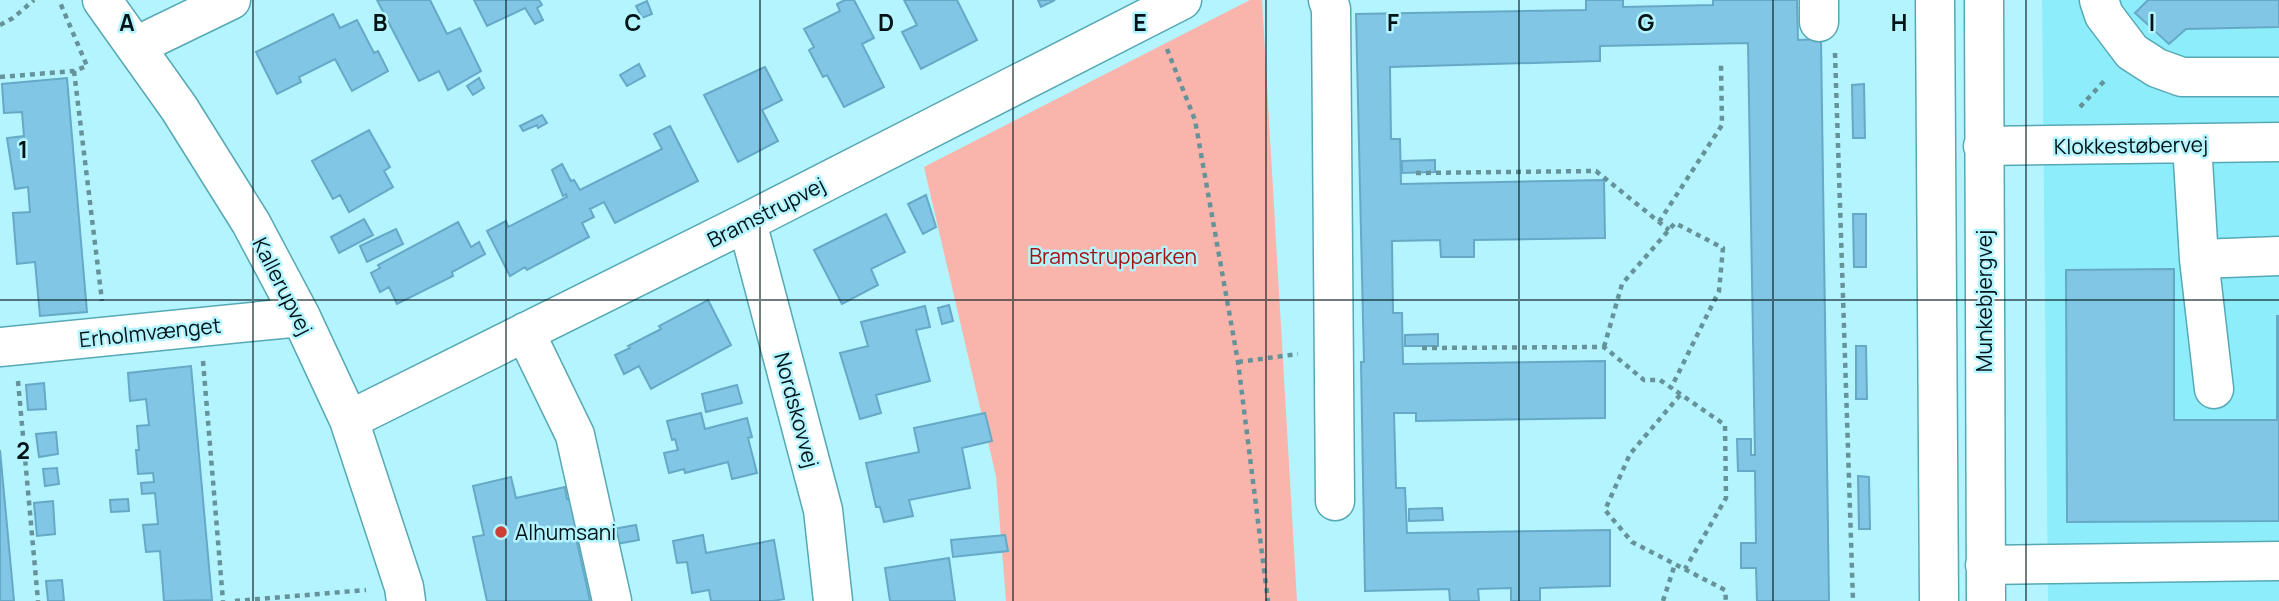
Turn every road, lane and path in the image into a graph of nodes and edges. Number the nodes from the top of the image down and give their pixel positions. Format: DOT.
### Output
graph roads {
  1 [pos="34,0"];
  2 [pos="59,0"];
  3 [pos="102,0"];
  4 [pos="231,0"];
  5 [pos="1328,0"];
  6 [pos="1935,0"];
  7 [pos="1984,0"];
  8 [pos="2099,0"];
  9 [pos="1168,7"];
  10 [pos="1819,11"];
  11 [pos="0,25"];
  12 [pos="136,46"];
  13 [pos="2132,52"];
  14 [pos="1721,65"];
  15 [pos="74,71"];
  16 [pos="0,77"];
  17 [pos="2279,77"];
  18 [pos="2279,95"];
  19 [pos="2279,142"];
  20 [pos="2192,144"];
  21 [pos="1983,146"];
  22 [pos="2043,146"];
  23 [pos="1416,173"];
  24 [pos="747,222"];
  25 [pos="1660,222"];
  26 [pos="1669,230"];
  27 [pos="2279,256"];
  28 [pos="2199,259"];
  29 [pos="301,317"];
  30 [pos="200,327"];
  31 [pos="525,332"];
  32 [pos="107,337"];
  33 [pos="7,346"];
  34 [pos="1604,347"];
  35 [pos="1422,348"];
  36 [pos="1334,350"];
  37 [pos="1238,362"];
  38 [pos="1671,388"];
  39 [pos="2214,389"];
  40 [pos="1680,394"];
  41 [pos="349,420"];
  42 [pos="1335,500"];
  43 [pos="2279,561"];
  44 [pos="1675,564"];
  45 [pos="1685,569"];
  46 [pos="1985,583"];
  47 [pos="405,594"];
  48 [pos="38,601"];
  49 [pos="223,601"];
  50 [pos="235,601"];
  51 [pos="611,601"];
  52 [pos="833,601"];
  53 [pos="1268,601"];
  54 [pos="1662,601"];
  55 [pos="1726,601"];
  56 [pos="1853,601"];
  57 [pos="1939,601"];
  1 -- 11 [label="path"];
  2 -- 15 [label="path"];
  3 -- 12 [label="street, Kallerupvej"];
  4 -- 12 [label="street"];
  5 -- 36 [label="street"];
  6 -- 57 [label="street"];
  7 -- 21 [label="street, Munkebjergvej"];
  8 -- 13 [label="street"];
  9 -- 24 [label="street, Bramstrupvej"];
  9 -- 37 [label="path"];
  10 -- 56 [label="path"];
  12 -- 29 [label="street, Kallerupvej"];
  13 -- 17 [label="street"];
  13 -- 22 [label="path"];
  14 -- 25 [label="path"];
  15 -- 16 [label="path"];
  15 -- 32 [label="path"];
  17 -- 18 [label="street"];
  19 -- 20 [label="street, Klokkestøbervej"];
  20 -- 22 [label="street, Klokkestøbervej"];
  20 -- 28 [label="street"];
  21 -- 22 [label="street, Klokkestøbervej"];
  21 -- 46 [label="street, Munkebjergvej"];
  23 -- 25 [label="path"];
  24 -- 31 [label="street, Bramstrupvej"];
  24 -- 52 [label="street, Nordskovvej"];
  25 -- 26 [label="path"];
  26 -- 34 [label="path"];
  26 -- 38 [label="path"];
  27 -- 28 [label="street"];
  28 -- 39 [label="street"];
  29 -- 30 [label="street, Erholmvænget"];
  29 -- 41 [label="street, Kallerupvej"];
  30 -- 32 [label="street, Erholmvænget"];
  30 -- 49 [label="path"];
  31 -- 41 [label="street, Bramstrupvej"];
  31 -- 51 [label="street"];
  32 -- 33 [label="street, Erholmvænget"];
  33 -- 48 [label="path"];
  34 -- 35 [label="path"];
  34 -- 38 [label="path"];
  36 -- 37 [label="path"];
  36 -- 42 [label="street"];
  37 -- 53 [label="path"];
  38 -- 40 [label="path"];
  40 -- 44 [label="path"];
  40 -- 45 [label="path"];
  41 -- 47 [label="street, Kallerupvej"];
  43 -- 46 [label="street"];
  44 -- 45 [label="path"];
  44 -- 54 [label="path"];
  45 -- 55 [label="path"];
  47 -- 50 [label="path"];
}
